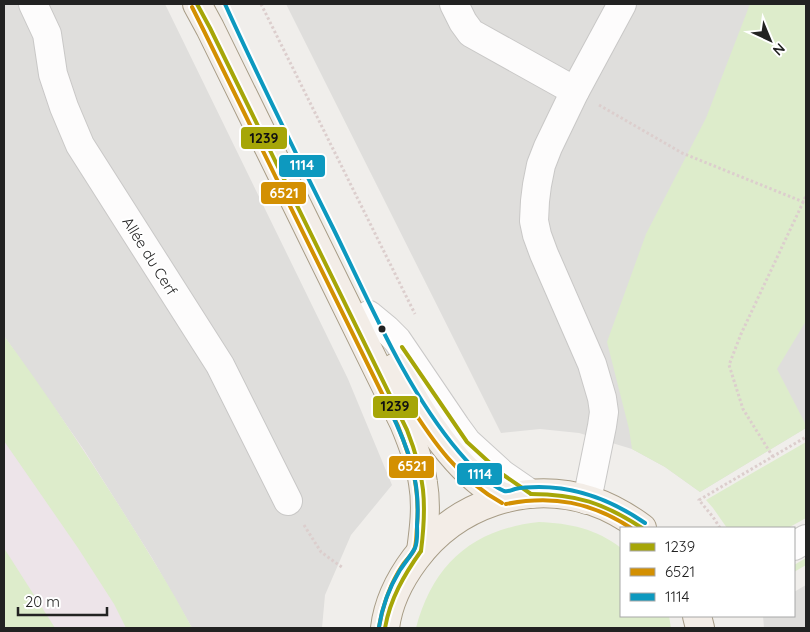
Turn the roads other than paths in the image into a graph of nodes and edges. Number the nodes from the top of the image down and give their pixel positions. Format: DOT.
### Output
graph roads {
  1 [pos="32,4"];
  2 [pos="196,4"];
  3 [pos="218,4"];
  4 [pos="454,4"];
  5 [pos="622,4"];
  6 [pos="575,91"];
  7 [pos="518,496"];
  8 [pos="587,500"];
  9 [pos="288,501"];
  10 [pos="641,527"];
  11 [pos="806,539"];
  12 [pos="795,545"];
  13 [pos="421,551"];
  14 [pos="385,628"];
  1 -- 9 [label="street, Allée du Cerf"];
  2 -- 13 [label="main road"];
  3 -- 7 [label="main road"];
  4 -- 6 [label="street"];
  5 -- 6 [label="street"];
  6 -- 8 [label="street"];
  7 -- 8 [label="main road"];
  7 -- 13 [label="main road"];
  8 -- 10 [label="main road"];
  11 -- 12 [label="street"];
  13 -- 14 [label="main road"];
}
